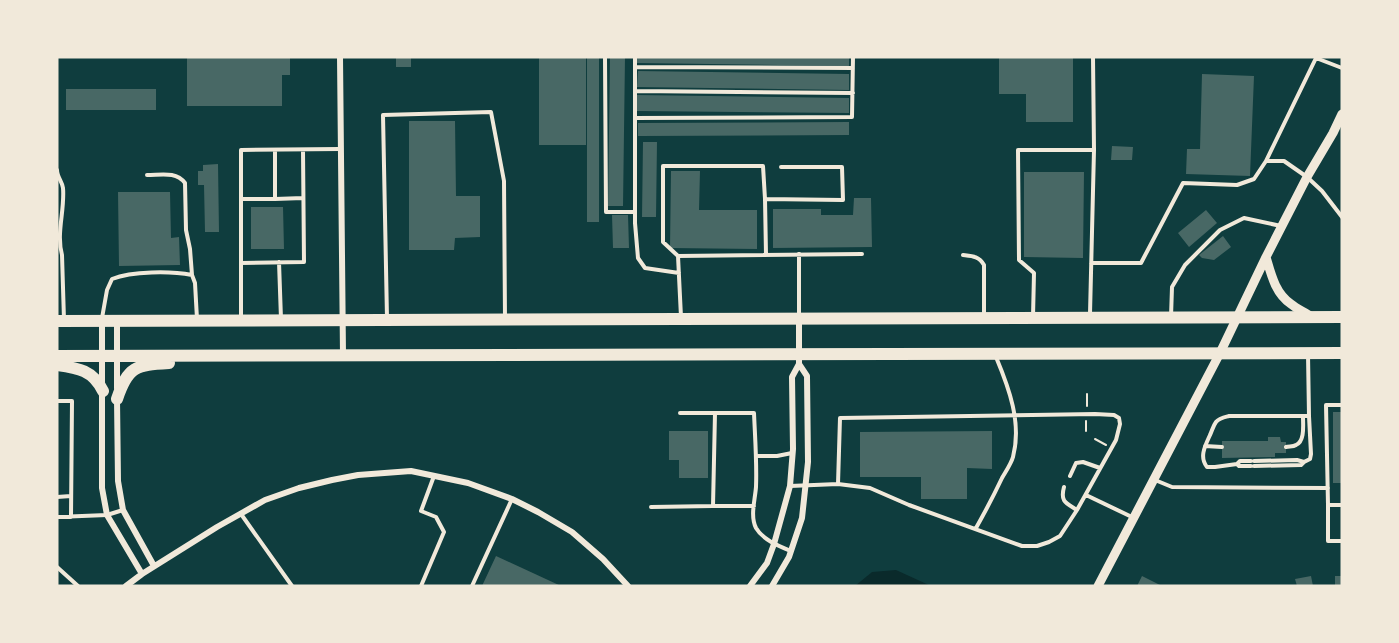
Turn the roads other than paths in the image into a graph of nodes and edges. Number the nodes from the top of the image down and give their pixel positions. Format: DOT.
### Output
graph roads {
  1 [pos="340,57"];
  2 [pos="605,57"];
  3 [pos="634,57"];
  4 [pos="853,57"];
  5 [pos="1093,57"];
  6 [pos="634,67"];
  7 [pos="853,68"];
  8 [pos="1342,68"];
  9 [pos="635,91"];
  10 [pos="853,93"];
  11 [pos="1342,114"];
  12 [pos="635,118"];
  13 [pos="1338,133"];
  14 [pos="341,149"];
  15 [pos="275,150"];
  16 [pos="303,150"];
  17 [pos="1094,150"];
  18 [pos="1266,161"];
  19 [pos="782,166"];
  20 [pos="57,170"];
  21 [pos="147,175"];
  22 [pos="1307,177"];
  23 [pos="303,198"];
  24 [pos="241,199"];
  25 [pos="275,199"];
  26 [pos="765,199"];
  27 [pos="635,212"];
  28 [pos="1342,217"];
  29 [pos="1282,226"];
  30 [pos="798,254"];
  31 [pos="862,254"];
  32 [pos="766,255"];
  33 [pos="963,255"];
  34 [pos="678,256"];
  35 [pos="1266,257"];
  36 [pos="279,262"];
  37 [pos="241,263"];
  38 [pos="1091,263"];
  39 [pos="679,273"];
  40 [pos="192,275"];
  41 [pos="1238,316"];
  42 [pos="1312,316"];
  43 [pos="1342,316"];
  44 [pos="1090,317"];
  45 [pos="1171,317"];
  46 [pos="984,318"];
  47 [pos="1033,318"];
  48 [pos="342,319"];
  49 [pos="387,319"];
  50 [pos="505,319"];
  51 [pos="681,319"];
  52 [pos="799,319"];
  53 [pos="197,320"];
  54 [pos="241,320"];
  55 [pos="281,320"];
  56 [pos="61,321"];
  57 [pos="102,321"];
  58 [pos="117,321"];
  59 [pos="1220,353"];
  60 [pos="1308,353"];
  61 [pos="1342,353"];
  62 [pos="994,354"];
  63 [pos="343,355"];
  64 [pos="57,356"];
  65 [pos="102,356"];
  66 [pos="117,356"];
  67 [pos="193,356"];
  68 [pos="799,359"];
  69 [pos="57,365"];
  70 [pos="102,391"];
  71 [pos="117,399"];
  72 [pos="57,401"];
  73 [pos="1342,405"];
  74 [pos="680,413"];
  75 [pos="715,413"];
  76 [pos="1015,415"];
  77 [pos="1303,416"];
  78 [pos="1310,416"];
  79 [pos="1205,447"];
  80 [pos="1222,447"];
  81 [pos="1286,447"];
  82 [pos="792,453"];
  83 [pos="756,456"];
  84 [pos="1100,468"];
  85 [pos="435,475"];
  86 [pos="1070,476"];
  87 [pos="1154,480"];
  88 [pos="838,484"];
  89 [pos="806,485"];
  90 [pos="790,486"];
  91 [pos="1064,487"];
  92 [pos="1328,488"];
  93 [pos="1086,495"];
  94 [pos="71,496"];
  95 [pos="57,497"];
  96 [pos="512,499"];
  97 [pos="1328,505"];
  98 [pos="713,506"];
  99 [pos="754,506"];
  100 [pos="1342,506"];
  101 [pos="651,507"];
  102 [pos="123,510"];
  103 [pos="1077,510"];
  104 [pos="240,513"];
  105 [pos="107,515"];
  106 [pos="57,517"];
  107 [pos="71,517"];
  108 [pos="1134,519"];
  109 [pos="976,528"];
  110 [pos="1342,541"];
  111 [pos="774,544"];
  112 [pos="791,551"];
  113 [pos="154,566"];
  114 [pos="57,567"];
  115 [pos="142,574"];
  116 [pos="78,586"];
  117 [pos="126,586"];
  118 [pos="292,586"];
  119 [pos="421,586"];
  120 [pos="472,586"];
  121 [pos="628,586"];
  122 [pos="750,586"];
  123 [pos="772,586"];
  124 [pos="1098,586"];
  1 -- 14 [label="street"];
  2 -- 27 [label="lane"];
  3 -- 6 [label="lane"];
  4 -- 7 [label="lane"];
  5 -- 17 [label="lane"];
  6 -- 7 [label="lane"];
  6 -- 9 [label="lane"];
  7 -- 10 [label="lane"];
  8 -- 18 [label="lane"];
  9 -- 10 [label="lane"];
  9 -- 12 [label="lane"];
  10 -- 12 [label="lane"];
  11 -- 13 [label="street"];
  12 -- 27 [label="lane"];
  13 -- 22 [label="street"];
  14 -- 16 [label="lane"];
  14 -- 48 [label="street"];
  15 -- 16 [label="lane"];
  15 -- 24 [label="lane"];
  15 -- 25 [label="lane"];
  16 -- 23 [label="lane"];
  17 -- 38 [label="lane"];
  17 -- 47 [label="lane"];
  18 -- 22 [label="lane"];
  18 -- 38 [label="lane"];
  19 -- 26 [label="lane"];
  20 -- 56 [label="lane"];
  21 -- 40 [label="lane"];
  22 -- 28 [label="lane"];
  22 -- 29 [label="street"];
  23 -- 25 [label="lane"];
  23 -- 36 [label="lane"];
  24 -- 25 [label="lane"];
  24 -- 37 [label="lane"];
  26 -- 32 [label="lane"];
  26 -- 34 [label="lane"];
  27 -- 39 [label="lane"];
  29 -- 35 [label="street"];
  29 -- 45 [label="lane"];
  30 -- 31 [label="lane"];
  30 -- 32 [label="lane"];
  30 -- 52 [label="lane"];
  32 -- 34 [label="lane"];
  33 -- 46 [label="lane"];
  34 -- 39 [label="lane"];
  35 -- 41 [label="street"];
  35 -- 42 [label="street"];
  36 -- 37 [label="lane"];
  36 -- 55 [label="lane"];
  37 -- 54 [label="lane"];
  38 -- 44 [label="lane"];
  39 -- 51 [label="lane"];
  40 -- 53 [label="lane"];
  40 -- 57 [label="lane"];
  41 -- 42 [label="main road"];
  41 -- 45 [label="main road"];
  41 -- 59 [label="street"];
  42 -- 43 [label="main road"];
  44 -- 45 [label="main road"];
  44 -- 47 [label="main road"];
  46 -- 47 [label="main road"];
  46 -- 52 [label="main road"];
  48 -- 49 [label="main road"];
  48 -- 55 [label="main road"];
  48 -- 63 [label="street"];
  49 -- 50 [label="main road"];
  49 -- 50 [label="lane"];
  50 -- 51 [label="main road"];
  51 -- 52 [label="main road"];
  52 -- 68 [label="street"];
  53 -- 54 [label="main road"];
  53 -- 58 [label="main road"];
  54 -- 55 [label="main road"];
  56 -- 57 [label="main road"];
  57 -- 58 [label="main road"];
  57 -- 65 [label="street"];
  58 -- 66 [label="street"];
  59 -- 60 [label="main road"];
  59 -- 62 [label="main road"];
  59 -- 87 [label="street"];
  60 -- 61 [label="main road"];
  60 -- 78 [label="lane"];
  62 -- 68 [label="main road"];
  62 -- 76 [label="lane"];
  63 -- 67 [label="main road"];
  63 -- 68 [label="main road"];
  64 -- 65 [label="main road"];
  65 -- 66 [label="main road"];
  65 -- 70 [label="street"];
  66 -- 67 [label="main road"];
  66 -- 71 [label="street"];
  67 -- 71 [label="main road"];
  68 -- 82 [label="street"];
  68 -- 89 [label="street"];
  69 -- 70 [label="main road"];
  70 -- 105 [label="street"];
  71 -- 102 [label="street"];
  72 -- 94 [label="lane"];
  73 -- 92 [label="lane"];
  74 -- 75 [label="lane"];
  75 -- 83 [label="lane"];
  75 -- 98 [label="lane"];
  76 -- 84 [label="lane"];
  76 -- 88 [label="lane"];
  76 -- 109 [label="lane"];
  77 -- 78 [label="lane"];
  77 -- 79 [label="lane"];
  77 -- 81 [label="lane"];
  78 -- 79 [label="lane"];
  79 -- 80 [label="lane"];
  82 -- 83 [label="lane"];
  82 -- 90 [label="street"];
  83 -- 99 [label="lane"];
  84 -- 86 [label="lane"];
  84 -- 93 [label="lane"];
  85 -- 96 [label="street"];
  85 -- 104 [label="street"];
  85 -- 119 [label="lane"];
  87 -- 92 [label="lane"];
  87 -- 108 [label="street"];
  88 -- 89 [label="lane"];
  88 -- 109 [label="lane"];
  89 -- 90 [label="lane"];
  89 -- 112 [label="street"];
  90 -- 111 [label="street"];
  91 -- 103 [label="lane"];
  92 -- 97 [label="lane"];
  93 -- 103 [label="lane"];
  93 -- 108 [label="lane"];
  94 -- 95 [label="lane"];
  94 -- 107 [label="lane"];
  96 -- 120 [label="lane"];
  96 -- 121 [label="street"];
  97 -- 100 [label="lane"];
  97 -- 110 [label="lane"];
  98 -- 99 [label="lane"];
  98 -- 101 [label="lane"];
  99 -- 111 [label="lane"];
  102 -- 105 [label="lane"];
  102 -- 113 [label="street"];
  103 -- 109 [label="lane"];
  104 -- 113 [label="street"];
  104 -- 118 [label="lane"];
  105 -- 107 [label="lane"];
  105 -- 115 [label="street"];
  106 -- 107 [label="lane"];
  108 -- 124 [label="street"];
  111 -- 112 [label="lane"];
  111 -- 122 [label="street"];
  112 -- 123 [label="street"];
  113 -- 115 [label="street"];
  114 -- 116 [label="lane"];
  115 -- 117 [label="street"];
}
